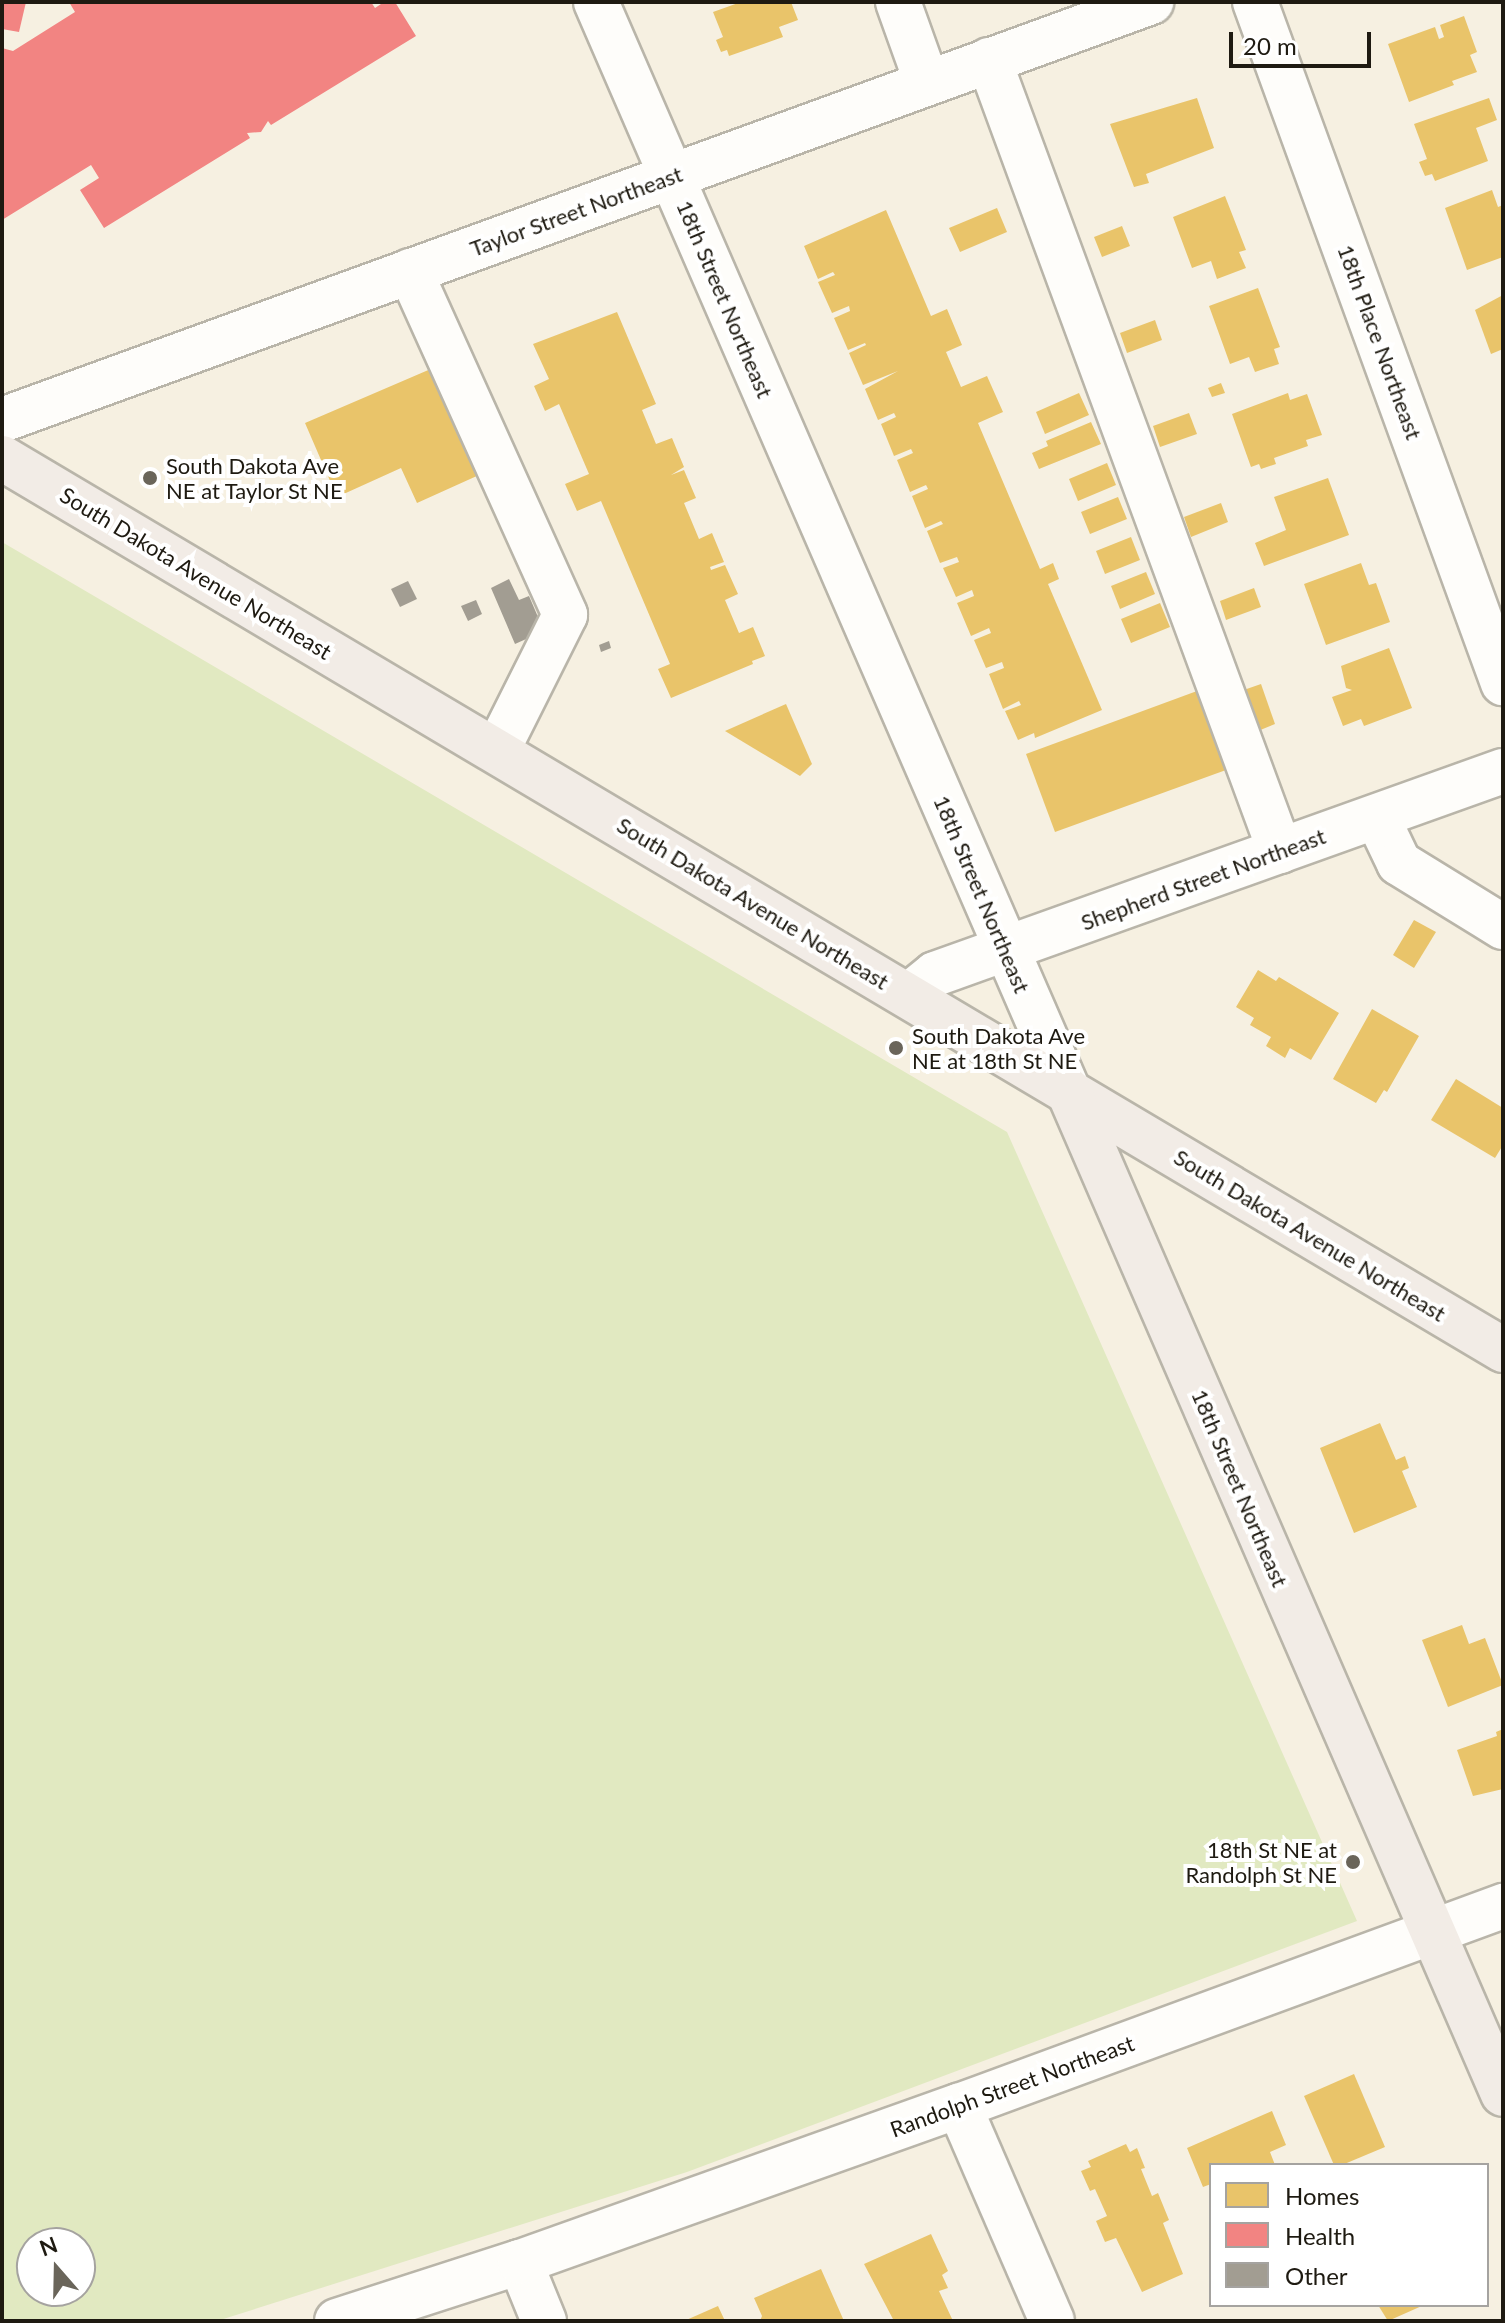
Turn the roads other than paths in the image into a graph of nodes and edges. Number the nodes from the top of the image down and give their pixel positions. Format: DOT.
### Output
graph roads {
  1 [pos="596,2"];
  2 [pos="898,2"];
  3 [pos="1151,2"];
  4 [pos="1255,2"];
  5 [pos="989,60"];
  6 [pos="927,83"];
  7 [pos="671,176"];
  8 [pos="410,271"];
  9 [pos="2,420"];
  10 [pos="2,458"];
  11 [pos="1503,683"];
  12 [pos="497,751"];
  13 [pos="1503,771"];
  14 [pos="1377,817"];
  15 [pos="1280,851"];
  16 [pos="1503,927"];
  17 [pos="1005,949"];
  18 [pos="909,995"];
  19 [pos="1068,1090"];
  20 [pos="1503,1350"];
  21 [pos="1503,1906"];
  22 [pos="1433,1933"];
  23 [pos="1503,2094"];
  24 [pos="959,2106"];
  25 [pos="520,2262"];
  26 [pos="337,2321"];
  27 [pos="544,2321"];
  28 [pos="1052,2321"];
  1 -- 7 [label="street, 18th Street Northeast"];
  2 -- 6 [label="street"];
  3 -- 5 [label="street, Taylor Street Northeast"];
  4 -- 11 [label="street, 18th Place Northeast"];
  5 -- 6 [label="street, Taylor Street Northeast"];
  5 -- 15 [label="street"];
  6 -- 7 [label="street, Taylor Street Northeast"];
  7 -- 8 [label="street, Taylor Street Northeast"];
  7 -- 17 [label="street, 18th Street Northeast"];
  8 -- 9 [label="street, Taylor Street Northeast"];
  8 -- 12 [label="street"];
  10 -- 12 [label="main road, South Dakota Avenue Northeast"];
  12 -- 18 [label="main road, South Dakota Avenue Northeast"];
  13 -- 14 [label="street, Shepherd Street Northeast"];
  14 -- 15 [label="street, Shepherd Street Northeast"];
  14 -- 16 [label="street"];
  15 -- 17 [label="street, Shepherd Street Northeast"];
  17 -- 18 [label="street, Shepherd Street Northeast"];
  17 -- 19 [label="street, 18th Street Northeast"];
  18 -- 19 [label="main road, South Dakota Avenue Northeast"];
  19 -- 20 [label="main road, South Dakota Avenue Northeast"];
  19 -- 22 [label="main road, 18th Street Northeast"];
  21 -- 22 [label="street, Randolph Street Northeast"];
  22 -- 23 [label="main road, 18th Street Northeast"];
  22 -- 24 [label="street, Randolph Street Northeast"];
  24 -- 25 [label="street, Randolph Street Northeast"];
  24 -- 28 [label="street"];
  25 -- 26 [label="street, Randolph Street Northeast"];
  25 -- 27 [label="street"];
}
